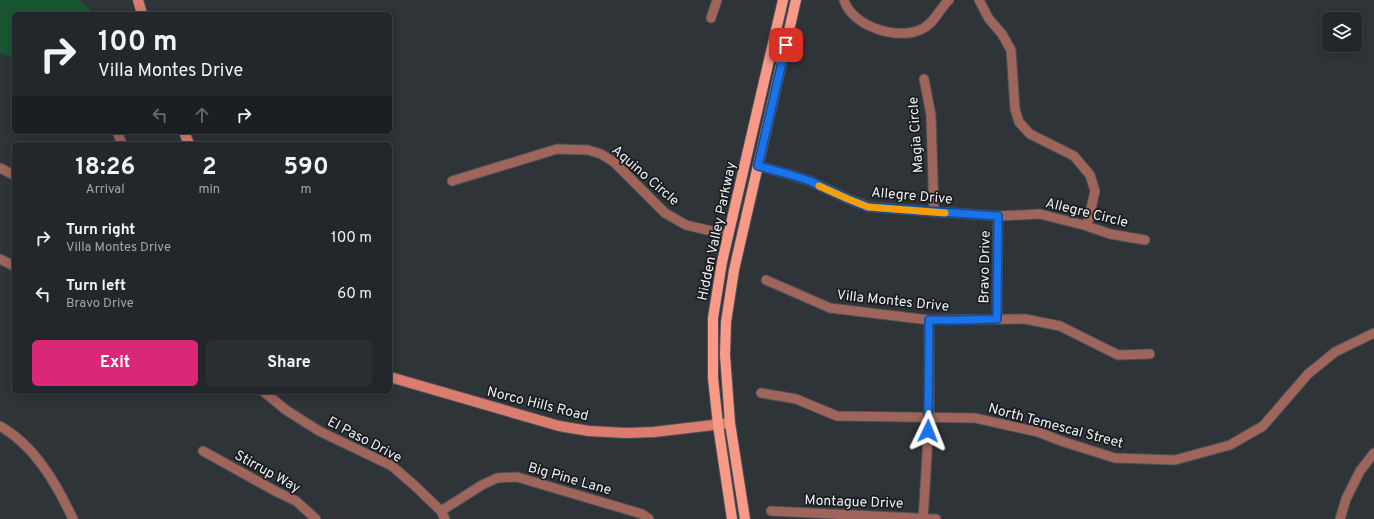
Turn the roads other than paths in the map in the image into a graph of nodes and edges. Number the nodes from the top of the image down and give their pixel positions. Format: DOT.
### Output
graph roads {
  1 [pos="138,0"];
  2 [pos="717,0"];
  3 [pos="783,0"];
  4 [pos="796,0"];
  5 [pos="844,0"];
  6 [pos="949,0"];
  7 [pos="979,0"];
  8 [pos="141,12"];
  9 [pos="711,18"];
  10 [pos="924,79"];
  11 [pos="758,166"];
  12 [pos="0,168"];
  13 [pos="12,174"];
  14 [pos="452,181"];
  15 [pos="934,212"];
  16 [pos="998,216"];
  17 [pos="1087,226"];
  18 [pos="728,235"];
  19 [pos="1145,240"];
  20 [pos="0,260"];
  21 [pos="12,265"];
  22 [pos="766,280"];
  23 [pos="997,319"];
  24 [pos="929,320"];
  25 [pos="1374,333"];
  26 [pos="1150,354"];
  27 [pos="392,378"];
  28 [pos="266,394"];
  29 [pos="761,394"];
  30 [pos="929,417"];
  31 [pos="730,423"];
  32 [pos="718,425"];
  33 [pos="0,426"];
  34 [pos="203,451"];
  35 [pos="1374,453"];
  36 [pos="771,511"];
  37 [pos="442,515"];
  38 [pos="923,518"];
  39 [pos="73,519"];
  40 [pos="316,519"];
  41 [pos="649,519"];
  42 [pos="732,519"];
  43 [pos="745,519"];
  44 [pos="936,519"];
  45 [pos="1340,519"];
  1 -- 8 [label="street"];
  2 -- 9 [label="street"];
  3 -- 18 [label="main road, Hidden Valley Parkway"];
  4 -- 11 [label="main road, Hidden Valley Parkway"];
  5 -- 6 [label="street"];
  7 -- 17 [label="street"];
  10 -- 15 [label="street, Magia Circle"];
  11 -- 15 [label="street, Allegre Drive"];
  11 -- 31 [label="main road, Hidden Valley Parkway"];
  12 -- 13 [label="street"];
  14 -- 18 [label="street, Aquino Circle"];
  15 -- 16 [label="street, Allegre Drive"];
  16 -- 17 [label="street, Allegre Circle"];
  16 -- 23 [label="street, Bravo Drive"];
  17 -- 19 [label="street, Allegre Circle"];
  18 -- 32 [label="main road, Hidden Valley Parkway"];
  20 -- 21 [label="street"];
  22 -- 24 [label="street, Villa Montes Drive"];
  23 -- 24 [label="street, Villa Montes Drive"];
  23 -- 26 [label="street, Villa Montes Drive"];
  24 -- 30 [label="street"];
  25 -- 30 [label="street, North Temescal Street"];
  27 -- 32 [label="street, Norco Hills Road"];
  28 -- 37 [label="street, El Paso Drive"];
  29 -- 30 [label="street, North Temescal Street"];
  30 -- 38 [label="street"];
  31 -- 32 [label="street, Norco Hills Road"];
  31 -- 43 [label="main road, Hidden Valley Parkway"];
  32 -- 42 [label="main road, Hidden Valley Parkway"];
  33 -- 39 [label="street"];
  34 -- 40 [label="street, Stirrup Way"];
  35 -- 45 [label="street"];
  36 -- 38 [label="street, Montague Drive"];
  37 -- 41 [label="street, Big Pine Lane"];
  38 -- 44 [label="street, Montague Drive"];
}
